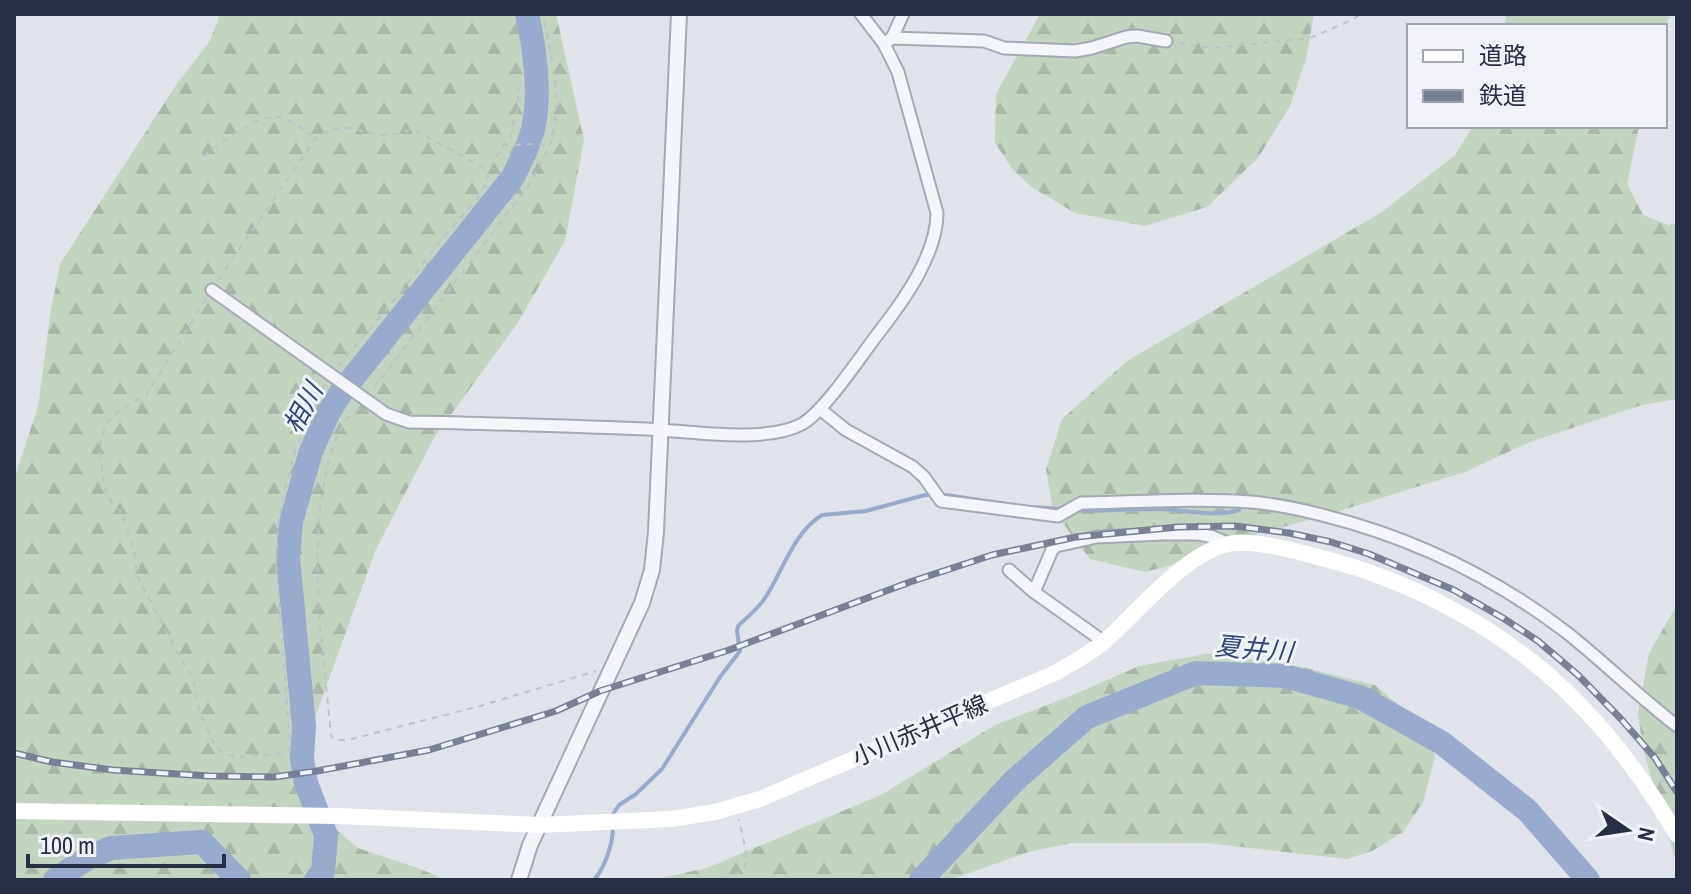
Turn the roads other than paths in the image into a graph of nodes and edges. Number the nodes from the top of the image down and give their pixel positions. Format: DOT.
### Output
graph roads {
  1 [pos="679,14"];
  2 [pos="861,14"];
  3 [pos="903,14"];
  4 [pos="888,41"];
  5 [pos="1166,41"];
  6 [pos="212,290"];
  7 [pos="820,409"];
  8 [pos="661,430"];
  9 [pos="1230,544"];
  10 [pos="1009,570"];
  11 [pos="1034,592"];
  12 [pos="1104,642"];
  13 [pos="1677,726"];
  14 [pos="14,811"];
  15 [pos="539,825"];
  16 [pos="1677,835"];
  17 [pos="519,880"];
  1 -- 8 [label="street"];
  2 -- 4 [label="street"];
  3 -- 4 [label="street"];
  4 -- 5 [label="street"];
  4 -- 7 [label="street"];
  6 -- 8 [label="street"];
  7 -- 8 [label="street"];
  7 -- 13 [label="street"];
  8 -- 15 [label="street"];
  9 -- 11 [label="street"];
  9 -- 12 [label="main road, 小川赤井平線"];
  9 -- 16 [label="main road, 小川赤井平線"];
  10 -- 11 [label="street"];
  11 -- 12 [label="street"];
  12 -- 15 [label="main road, 小川赤井平線"];
  14 -- 15 [label="main road, 小川赤井平線"];
  15 -- 17 [label="street"];
}
